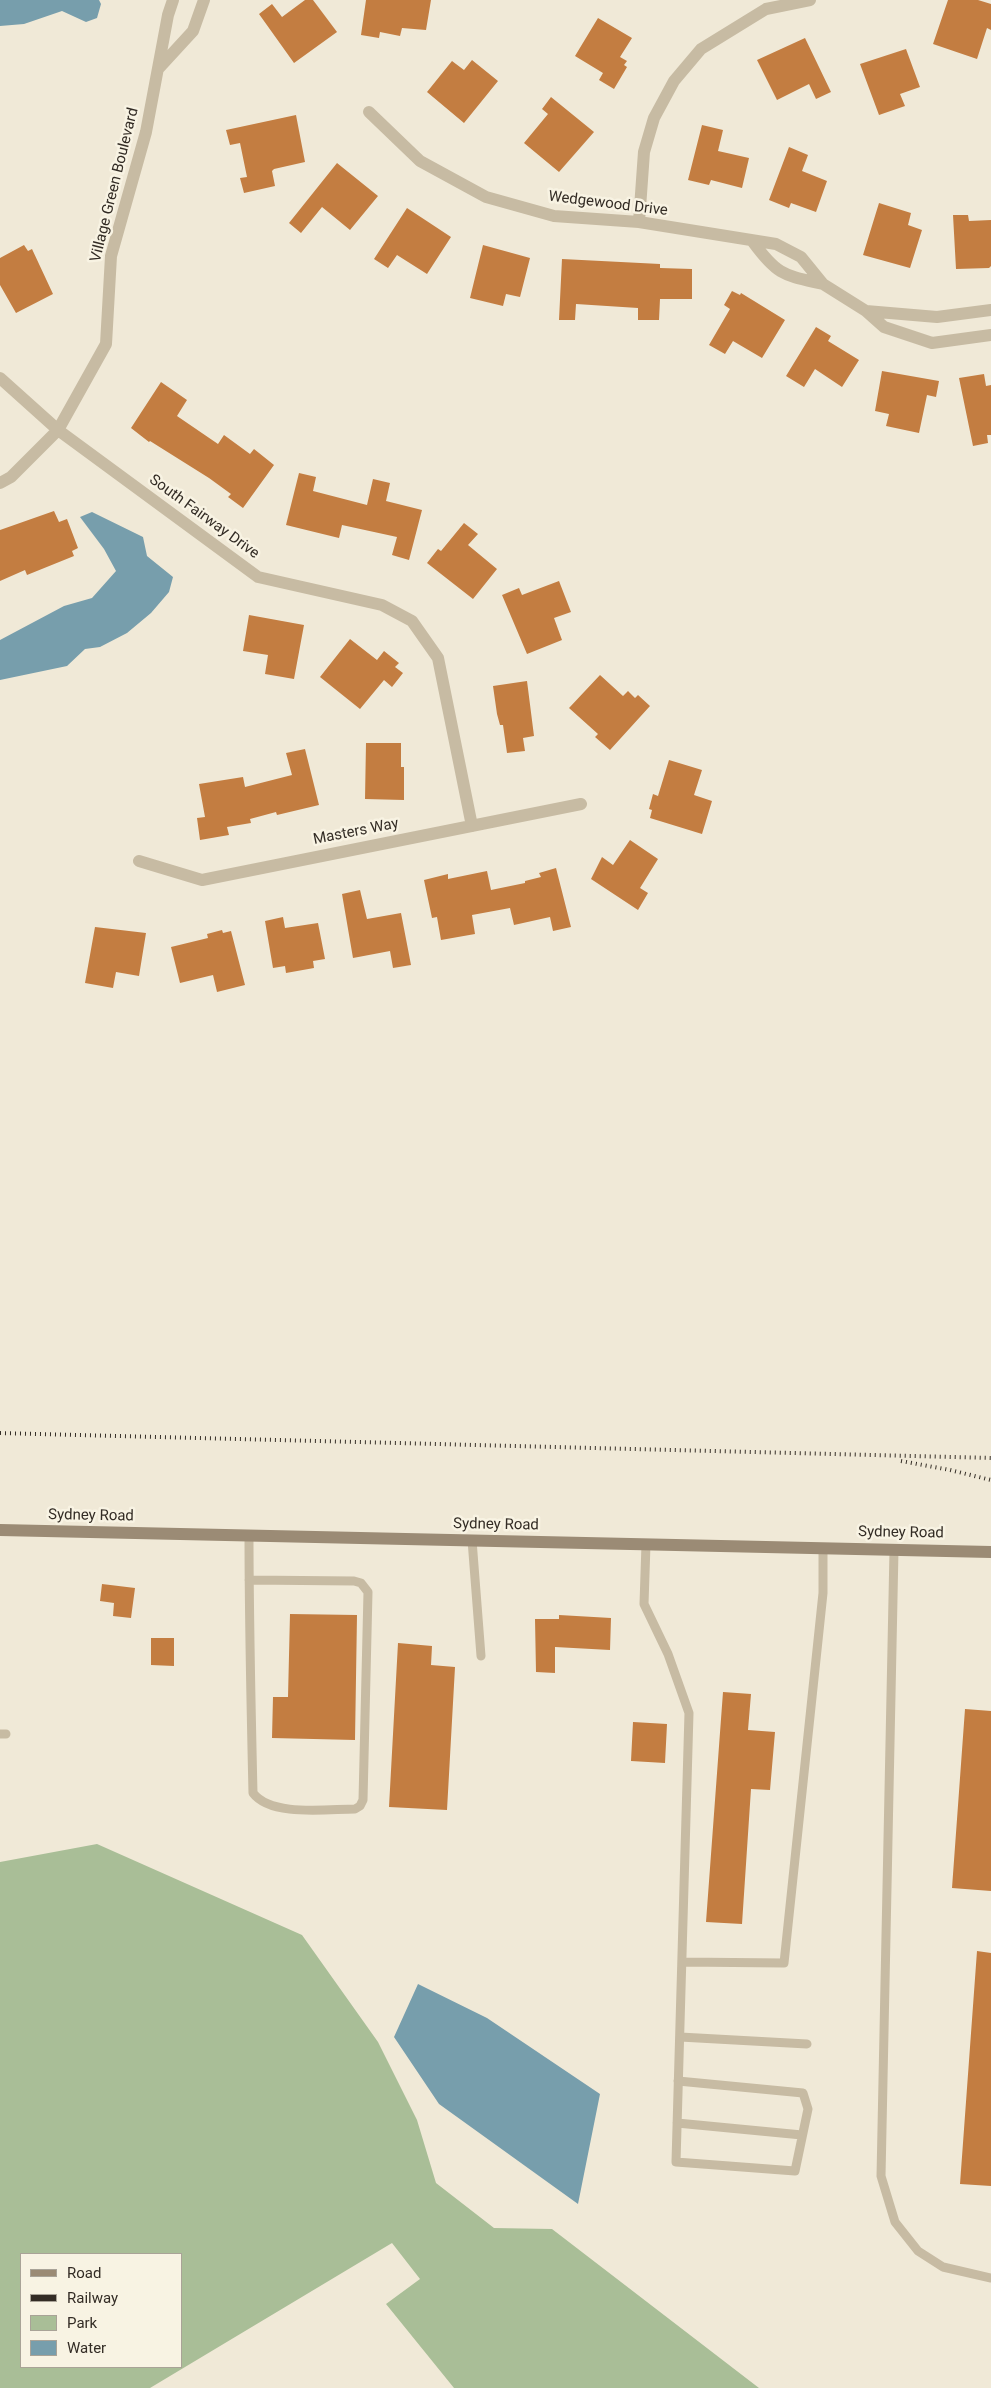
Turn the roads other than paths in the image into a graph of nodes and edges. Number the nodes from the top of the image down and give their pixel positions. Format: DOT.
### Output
graph roads {
  1 [pos="173,0"];
  2 [pos="204,0"];
  3 [pos="810,0"];
  4 [pos="159,68"];
  5 [pos="369,112"];
  6 [pos="639,222"];
  7 [pos="753,242"];
  8 [pos="823,284"];
  9 [pos="991,310"];
  10 [pos="866,311"];
  11 [pos="991,335"];
  12 [pos="0,378"];
  13 [pos="58,430"];
  14 [pos="0,483"];
  15 [pos="580,804"];
  16 [pos="472,826"];
  17 [pos="139,861"];
  18 [pos="0,1530"];
  19 [pos="249,1535"];
  20 [pos="472,1540"];
  21 [pos="646,1544"];
  22 [pos="823,1548"];
  23 [pos="894,1550"];
  24 [pos="991,1552"];
  25 [pos="249,1580"];
  26 [pos="481,1656"];
  27 [pos="682,1962"];
  28 [pos="680,2037"];
  29 [pos="807,2044"];
  30 [pos="678,2080"];
  31 [pos="677,2123"];
  32 [pos="802,2135"];
  33 [pos="991,2278"];
  1 -- 4 [label="street, Village Green Boulevard"];
  2 -- 4 [label="street"];
  3 -- 6 [label="street"];
  4 -- 13 [label="street, Village Green Boulevard"];
  5 -- 6 [label="street, Wedgewood Drive"];
  6 -- 7 [label="street, Wedgewood Drive"];
  7 -- 8 [label="street, Wedgewood Drive"];
  7 -- 8 [label="street, Wedgewood Drive"];
  8 -- 10 [label="street, Wedgewood Drive"];
  9 -- 10 [label="street, Wedgewood Drive"];
  10 -- 11 [label="street, Wedgewood Drive"];
  12 -- 13 [label="street, South Fairway Drive"];
  13 -- 14 [label="street, Village Green Boulevard"];
  13 -- 16 [label="street, South Fairway Drive"];
  15 -- 16 [label="street, Masters Way"];
  16 -- 17 [label="street, Masters Way"];
  18 -- 19 [label="street, Sydney Road"];
  19 -- 20 [label="street, Sydney Road"];
  19 -- 25 [label="lane"];
  20 -- 21 [label="street, Sydney Road"];
  20 -- 26 [label="lane"];
  21 -- 22 [label="street, Sydney Road"];
  21 -- 27 [label="lane"];
  22 -- 23 [label="street, Sydney Road"];
  22 -- 27 [label="lane"];
  23 -- 24 [label="street, Sydney Road"];
  23 -- 33 [label="lane"];
  25 -- 25 [label="lane"];
  27 -- 28 [label="lane"];
  28 -- 29 [label="lane"];
  28 -- 30 [label="lane"];
  30 -- 31 [label="lane"];
  30 -- 32 [label="lane"];
  31 -- 32 [label="lane"];
  31 -- 32 [label="lane"];
}
